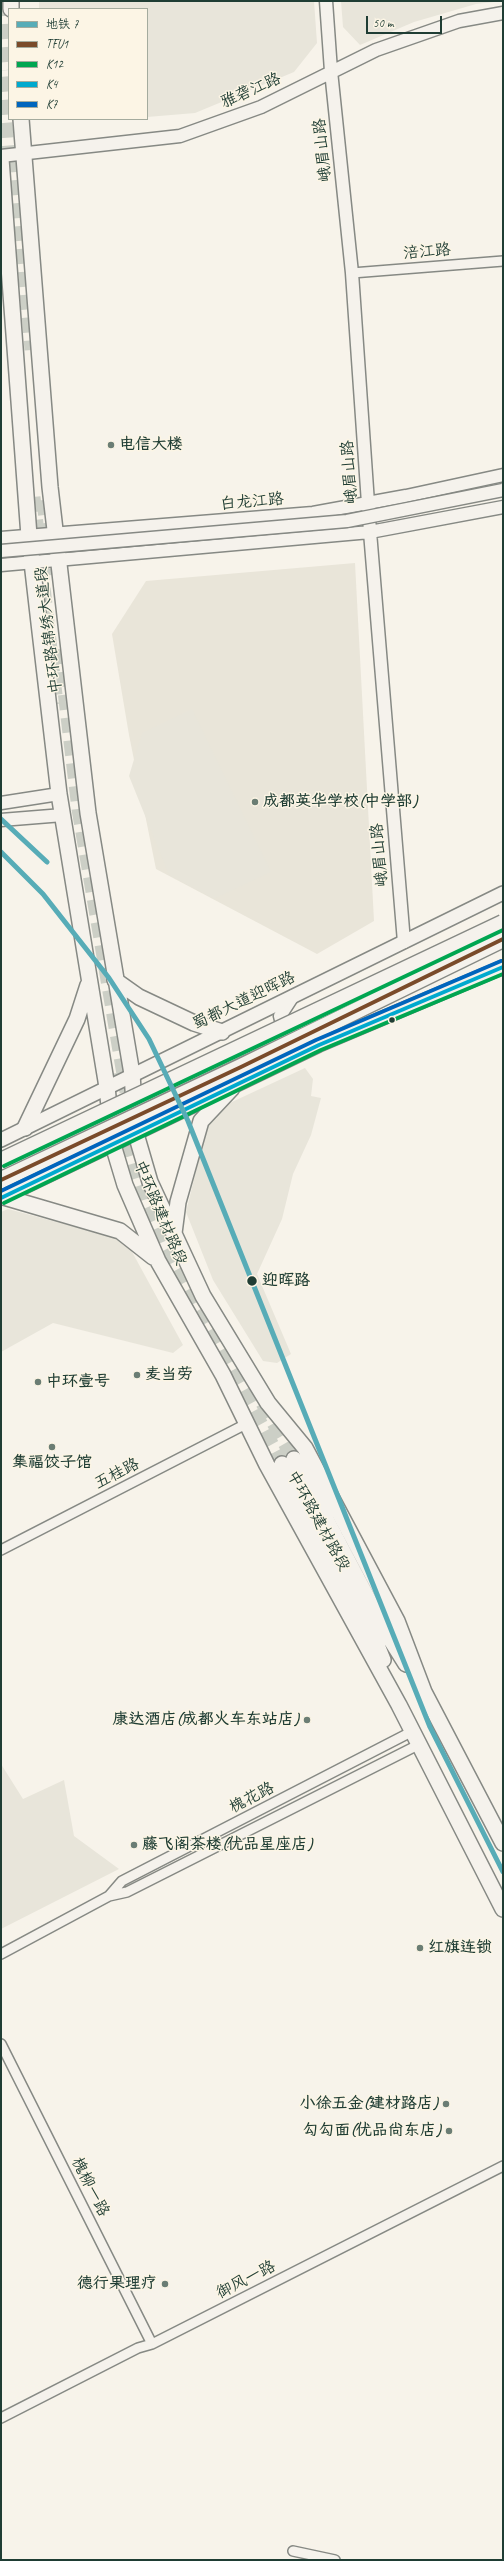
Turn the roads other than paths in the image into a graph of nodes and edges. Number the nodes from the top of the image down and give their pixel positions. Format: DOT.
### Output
graph roads {
  1 [pos="326,1"];
  2 [pos="503,13"];
  3 [pos="331,71"];
  4 [pos="20,120"];
  5 [pos="24,154"];
  6 [pos="1,158"];
  7 [pos="503,261"];
  8 [pos="352,273"];
  9 [pos="503,475"];
  10 [pos="503,490"];
  11 [pos="368,503"];
  12 [pos="503,507"];
  13 [pos="370,532"];
  14 [pos="55,534"];
  15 [pos="30,536"];
  16 [pos="1,538"];
  17 [pos="1,551"];
  18 [pos="59,561"];
  19 [pos="32,563"];
  20 [pos="1,566"];
  21 [pos="59,794"];
  22 [pos="1,801"];
  23 [pos="63,815"];
  24 [pos="5,821"];
  25 [pos="503,893"];
  26 [pos="503,923"];
  27 [pos="503,939"];
  28 [pos="404,942"];
  29 [pos="503,967"];
  30 [pos="115,980"];
  31 [pos="89,982"];
  32 [pos="294,996"];
  33 [pos="222,1032"];
  34 [pos="319,1045"];
  35 [pos="132,1074"];
  36 [pos="107,1087"];
  37 [pos="232,1088"];
  38 [pos="25,1128"];
  39 [pos="136,1134"];
  40 [pos="1,1140"];
  41 [pos="113,1145"];
  42 [pos="1,1161"];
  43 [pos="1,1180"];
  44 [pos="2,1197"];
  45 [pos="174,1234"];
  46 [pos="158,1261"];
  47 [pos="246,1424"];
  48 [pos="1,1550"];
  49 [pos="424,1692"];
  50 [pos="399,1705"];
  51 [pos="416,1737"];
  52 [pos="503,1843"];
  53 [pos="109,1896"];
  54 [pos="503,1909"];
  55 [pos="1,1954"];
  56 [pos="1,2044"];
  57 [pos="503,2166"];
  58 [pos="152,2344"];
  59 [pos="1,2418"];
  60 [pos="293,2551"];
  61 [pos="335,2560"];
  1 -- 3 [label="street, 峨眉山路"];
  2 -- 3 [label="street, 雅砻江路"];
  3 -- 5 [label="street, 雅砻江路"];
  3 -- 8 [label="street, 峨眉山路"];
  4 -- 5 [label="main road, 中环路锦绣大道段"];
  5 -- 6 [label="street, 雅砻江路"];
  5 -- 14 [label="main road, 中环路锦绣大道段"];
  6 -- 15 [label="main road, 中环路锦绣大道段"];
  7 -- 8 [label="street, 涪江路"];
  8 -- 11 [label="street, 峨眉山路"];
  9 -- 11 [label="street, 白龙江路"];
  10 -- 17 [label="street, bridge"];
  11 -- 13 [label="street, 峨眉山路"];
  11 -- 14 [label="street, 白龙江路"];
  12 -- 13 [label="street"];
  13 -- 18 [label="street"];
  13 -- 28 [label="street, 峨眉山路"];
  14 -- 15 [label="street, 白龙江路"];
  14 -- 18 [label="main road, 中环路锦绣大道段"];
  15 -- 16 [label="street, 白龙江路"];
  15 -- 19 [label="main road, 中环路锦绣大道段"];
  18 -- 19 [label="street"];
  18 -- 30 [label="main road, 中环路锦绣大道段"];
  19 -- 20 [label="street"];
  19 -- 21 [label="main road, 中环路锦绣大道段"];
  21 -- 22 [label="street"];
  21 -- 23 [label="main road, 中环路锦绣大道段"];
  23 -- 24 [label="street"];
  23 -- 31 [label="main road, 中环路锦绣大道段"];
  25 -- 28 [label="main road, 蜀都大道迎晖路"];
  26 -- 42 [label="highway, bridge"];
  27 -- 43 [label="highway, bridge"];
  28 -- 32 [label="main road, 蜀都大道迎晖路"];
  29 -- 34 [label="main road"];
  30 -- 33 [label="main road"];
  30 -- 35 [label="main road, 中环路锦绣大道段"];
  31 -- 36 [label="main road, 中环路锦绣大道段"];
  31 -- 38 [label="main road"];
  32 -- 33 [label="main road, 蜀都大道迎晖路"];
  32 -- 34 [label="street"];
  33 -- 35 [label="main road, 蜀都大道迎晖路"];
  34 -- 37 [label="main road"];
  35 -- 36 [label="main road, 蜀都大道迎晖路"];
  35 -- 39 [label="main road, 中环路锦绣大道段"];
  36 -- 38 [label="main road, 蜀都大道迎晖路"];
  36 -- 41 [label="main road, 中环路锦绣大道段"];
  37 -- 39 [label="main road"];
  37 -- 45 [label="main road"];
  38 -- 40 [label="main road, 蜀都大道迎晖路"];
  39 -- 41 [label="main road"];
  39 -- 45 [label="main road, 中环路建材路段"];
  41 -- 44 [label="main road"];
  41 -- 46 [label="main road, 中环路建材路段"];
  44 -- 46 [label="main road"];
  45 -- 49 [label="main road, 中环路建材路段"];
  46 -- 47 [label="main road, 中环路建材路段"];
  47 -- 48 [label="street, 五桂路"];
  47 -- 50 [label="main road, 中环路建材路段"];
  49 -- 50 [label="main road"];
  49 -- 52 [label="main road, 中环路建材路段"];
  50 -- 51 [label="main road, 中环路建材路段"];
  51 -- 53 [label="street, 槐花路"];
  51 -- 53 [label="street, 槐花路"];
  51 -- 54 [label="main road, 中环路建材路段"];
  53 -- 55 [label="street, 槐花路"];
  56 -- 58 [label="street, 槐柳一路"];
  57 -- 58 [label="street, 御风一路"];
  58 -- 59 [label="street, 御风一路"];
  60 -- 61 [label="street"];
}
